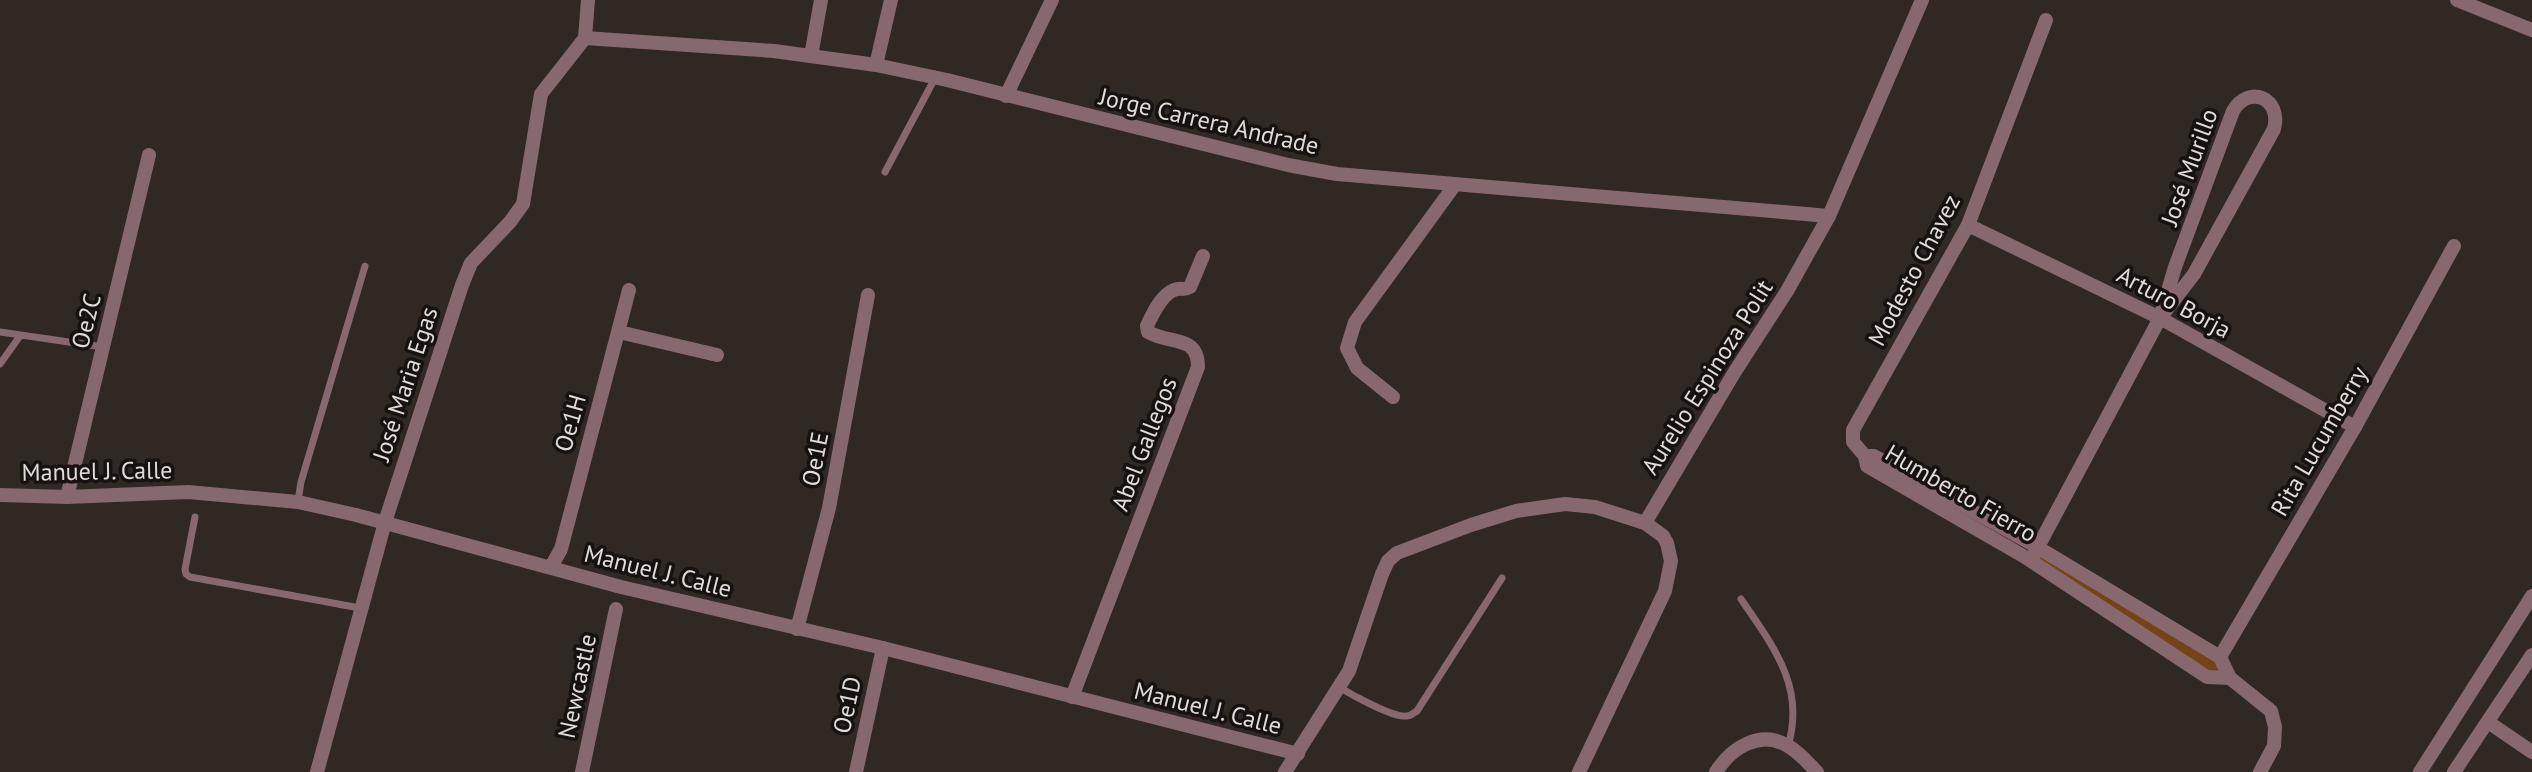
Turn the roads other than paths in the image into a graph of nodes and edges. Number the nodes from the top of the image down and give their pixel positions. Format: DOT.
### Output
graph roads {
  1 [pos="588,0"];
  2 [pos="821,0"];
  3 [pos="891,0"];
  4 [pos="1052,0"];
  5 [pos="1922,0"];
  6 [pos="2456,0"];
  7 [pos="2046,20"];
  8 [pos="2532,30"];
  9 [pos="585,38"];
  10 [pos="811,55"];
  11 [pos="876,65"];
  12 [pos="935,78"];
  13 [pos="1006,96"];
  14 [pos="149,155"];
  15 [pos="885,172"];
  16 [pos="1454,186"];
  17 [pos="1829,216"];
  18 [pos="1968,225"];
  19 [pos="2454,246"];
  20 [pos="1203,256"];
  21 [pos="365,266"];
  22 [pos="629,290"];
  23 [pos="868,295"];
  24 [pos="2160,318"];
  25 [pos="0,332"];
  26 [pos="618,332"];
  27 [pos="20,336"];
  28 [pos="103,347"];
  29 [pos="717,355"];
  30 [pos="0,363"];
  31 [pos="1393,397"];
  32 [pos="2355,426"];
  33 [pos="1865,456"];
  34 [pos="0,495"];
  35 [pos="67,497"];
  36 [pos="298,502"];
  37 [pos="195,517"];
  38 [pos="385,522"];
  39 [pos="1645,523"];
  40 [pos="2034,554"];
  41 [pos="551,568"];
  42 [pos="1502,578"];
  43 [pos="2532,596"];
  44 [pos="1741,599"];
  45 [pos="360,608"];
  46 [pos="616,609"];
  47 [pos="797,629"];
  48 [pos="883,648"];
  49 [pos="2532,655"];
  50 [pos="2220,657"];
  51 [pos="2230,678"];
  52 [pos="1339,687"];
  53 [pos="1072,697"];
  54 [pos="2488,722"];
  55 [pos="1788,746"];
  56 [pos="2532,752"];
  57 [pos="1298,754"];
  58 [pos="317,772"];
  59 [pos="582,772"];
  60 [pos="856,772"];
  61 [pos="1286,772"];
  62 [pos="1579,772"];
  63 [pos="1716,772"];
  64 [pos="1818,772"];
  65 [pos="2260,772"];
  66 [pos="2420,772"];
  67 [pos="2454,772"];
  1 -- 9 [label="street"];
  2 -- 10 [label="street"];
  3 -- 11 [label="street"];
  4 -- 13 [label="street"];
  5 -- 17 [label="street, Aurelio Espinoza Polit"];
  6 -- 8 [label="street"];
  7 -- 18 [label="street, Modesto Chavez"];
  9 -- 10 [label="street, Jorge Carrera Andrade"];
  9 -- 38 [label="street, José Maria Egas"];
  10 -- 11 [label="street, Jorge Carrera Andrade"];
  11 -- 12 [label="street, Jorge Carrera Andrade"];
  12 -- 13 [label="street, Jorge Carrera Andrade"];
  12 -- 15 [label="lane"];
  13 -- 16 [label="street, Jorge Carrera Andrade"];
  14 -- 28 [label="street, Oe2C"];
  16 -- 17 [label="street, Jorge Carrera Andrade"];
  16 -- 31 [label="street"];
  17 -- 39 [label="street, Aurelio Espinoza Polit"];
  18 -- 24 [label="street, Arturo Borja"];
  18 -- 33 [label="street, Modesto Chavez"];
  19 -- 32 [label="street, Rita Lucumberry"];
  20 -- 53 [label="street, Abel Gallegos"];
  21 -- 36 [label="lane"];
  22 -- 26 [label="street, Oe1H"];
  23 -- 47 [label="street, Oe1E"];
  24 -- 24 [label="street, José Murillo"];
  24 -- 32 [label="street, Arturo Borja"];
  24 -- 40 [label="street, José Murillo"];
  25 -- 27 [label="lane"];
  26 -- 29 [label="street"];
  26 -- 41 [label="street, Oe1H"];
  27 -- 28 [label="lane"];
  27 -- 30 [label="lane"];
  28 -- 35 [label="street, Oe2C"];
  32 -- 50 [label="street, Rita Lucumberry"];
  33 -- 40 [label="street, Humberto Fierro"];
  34 -- 35 [label="street, Manuel J. Calle"];
  35 -- 36 [label="street, Manuel J. Calle"];
  36 -- 38 [label="street, Manuel J. Calle"];
  37 -- 45 [label="lane"];
  38 -- 41 [label="street, Manuel J. Calle"];
  38 -- 45 [label="street, José Maria Egas"];
  39 -- 52 [label="street"];
  39 -- 62 [label="street"];
  40 -- 50 [label="street, Humberto Fierro"];
  40 -- 51 [label="street, Humberto Fierro"];
  41 -- 47 [label="street, Manuel J. Calle"];
  42 -- 52 [label="lane"];
  43 -- 66 [label="street"];
  44 -- 55 [label="lane"];
  45 -- 58 [label="street, José Maria Egas"];
  46 -- 59 [label="street, Newcastle"];
  47 -- 48 [label="street, Manuel J. Calle"];
  48 -- 53 [label="street, Manuel J. Calle"];
  48 -- 60 [label="street, Oe1D"];
  49 -- 54 [label="street"];
  50 -- 51 [label="street, Humberto Fierro"];
  51 -- 65 [label="street, Humberto Fierro"];
  52 -- 57 [label="street"];
  53 -- 57 [label="street, Manuel J. Calle"];
  54 -- 56 [label="street"];
  54 -- 67 [label="street"];
  55 -- 63 [label="street"];
  55 -- 64 [label="street"];
  57 -- 61 [label="street"];
}
